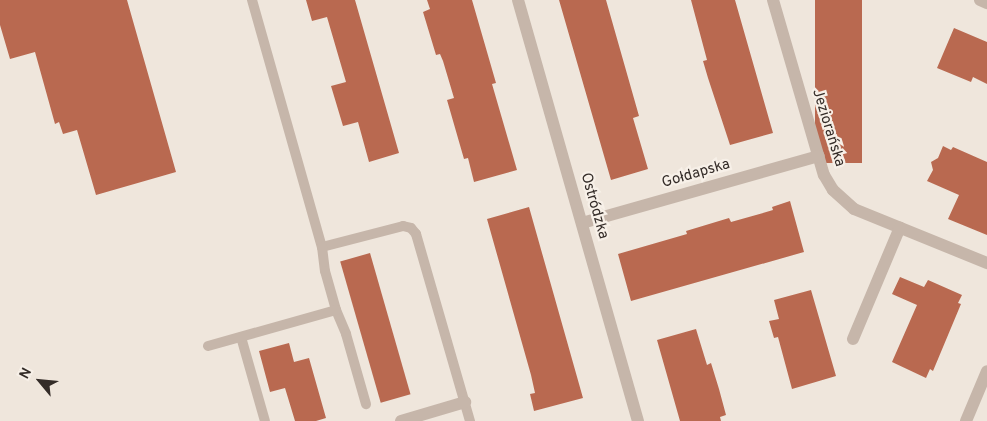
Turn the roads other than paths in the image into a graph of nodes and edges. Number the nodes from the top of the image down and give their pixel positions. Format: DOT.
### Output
graph roads {
  1 [pos="252,0"];
  2 [pos="518,0"];
  3 [pos="773,0"];
  4 [pos="980,0"];
  5 [pos="987,3"];
  6 [pos="819,156"];
  7 [pos="582,223"];
  8 [pos="900,228"];
  9 [pos="322,247"];
  10 [pos="987,264"];
  11 [pos="336,310"];
  12 [pos="240,337"];
  13 [pos="853,338"];
  14 [pos="208,346"];
  15 [pos="987,371"];
  16 [pos="465,402"];
  17 [pos="366,404"];
  18 [pos="265,421"];
  19 [pos="401,421"];
  20 [pos="470,421"];
  21 [pos="638,421"];
  22 [pos="966,421"];
  1 -- 9 [label="lane"];
  2 -- 7 [label="street, Ostródzka"];
  3 -- 6 [label="street, Jeziorańska"];
  4 -- 5 [label="street"];
  6 -- 7 [label="street, Gołdapska"];
  6 -- 8 [label="street, Jeziorańska"];
  7 -- 21 [label="street, Ostródzka"];
  8 -- 10 [label="street, Jeziorańska"];
  8 -- 13 [label="street"];
  9 -- 11 [label="lane"];
  9 -- 16 [label="lane"];
  11 -- 12 [label="lane"];
  11 -- 17 [label="lane"];
  12 -- 14 [label="lane"];
  12 -- 18 [label="lane"];
  15 -- 22 [label="street"];
  16 -- 19 [label="street"];
  16 -- 20 [label="lane"];
}
